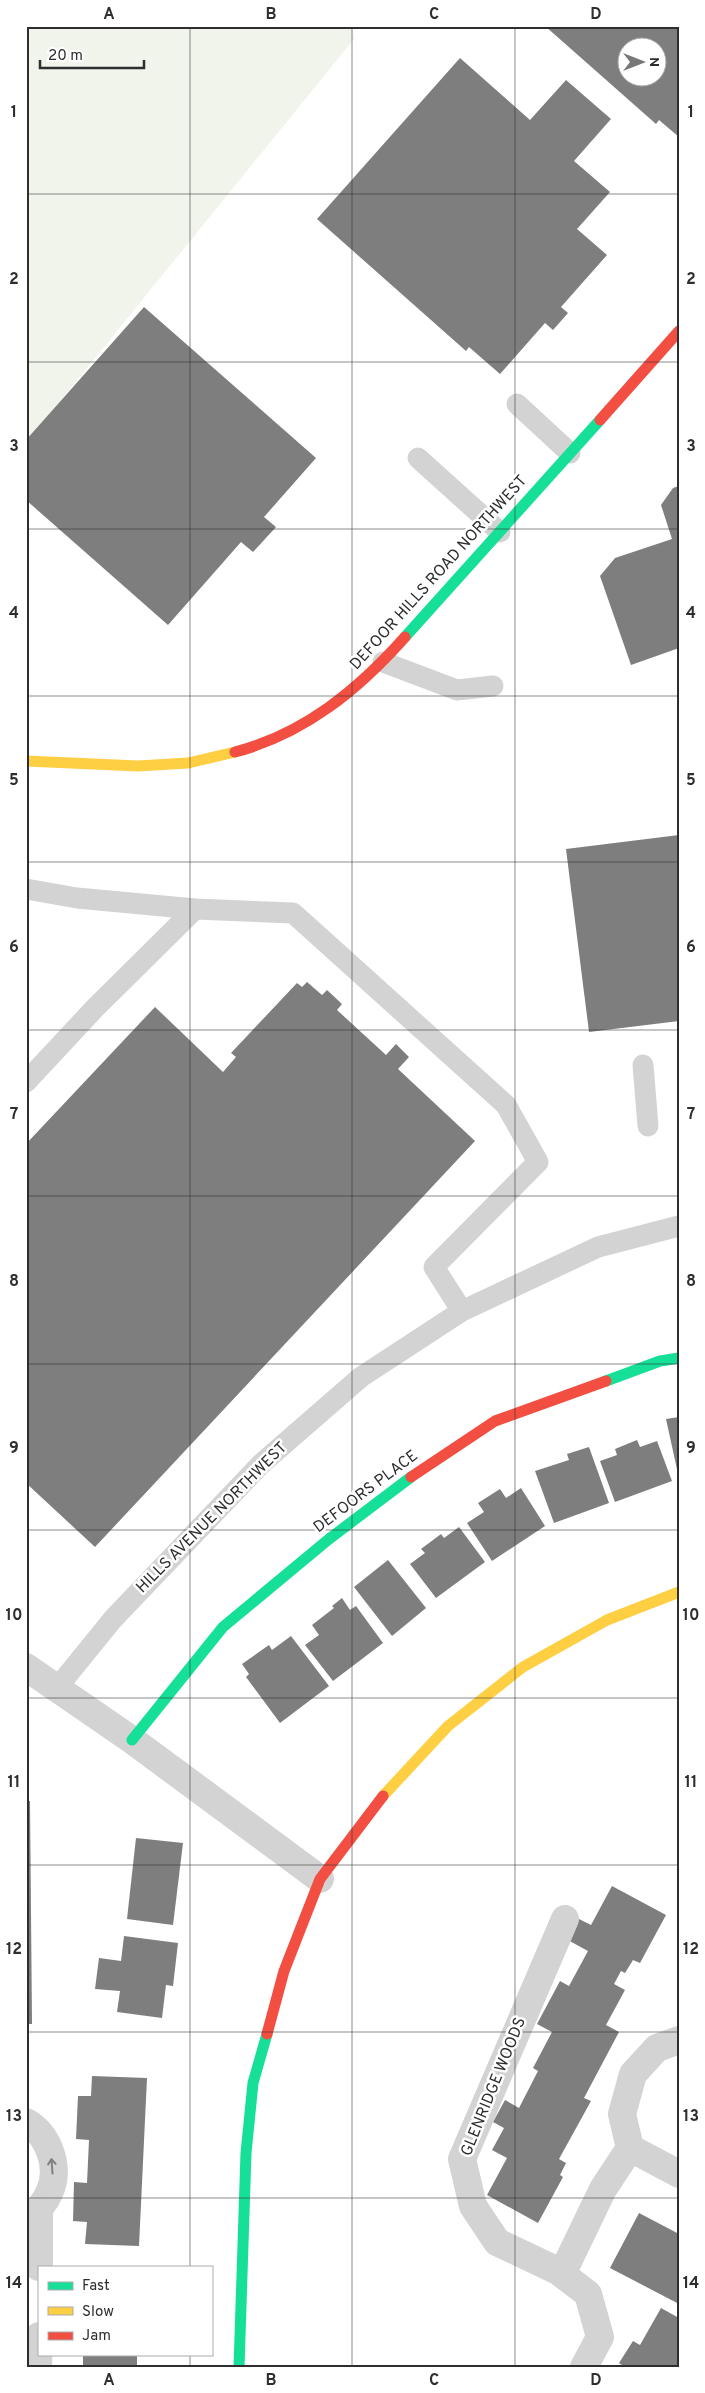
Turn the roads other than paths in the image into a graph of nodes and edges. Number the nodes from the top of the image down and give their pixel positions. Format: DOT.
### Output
graph roads {
  1 [pos="679,331"];
  2 [pos="517,404"];
  3 [pos="570,453"];
  4 [pos="418,458"];
  5 [pos="500,532"];
  6 [pos="383,662"];
  7 [pos="493,686"];
  8 [pos="26,761"];
  9 [pos="26,888"];
  10 [pos="195,909"];
  11 [pos="643,1065"];
  12 [pos="26,1082"];
  13 [pos="648,1126"];
  14 [pos="679,1226"];
  15 [pos="462,1312"];
  16 [pos="679,1358"];
  17 [pos="679,1592"];
  18 [pos="26,1667"];
  19 [pos="56,1688"];
  20 [pos="132,1740"];
  21 [pos="320,1879"];
  22 [pos="564,1919"];
  23 [pos="679,2040"];
  24 [pos="26,2122"];
  25 [pos="630,2148"];
  26 [pos="679,2174"];
  27 [pos="32,2216"];
  28 [pos="40,2266"];
  29 [pos="562,2274"];
  30 [pos="239,2367"];
  31 [pos="584,2367"];
  1 -- 3 [label="street, DEFOOR HILLS ROAD NORTHWEST"];
  2 -- 3 [label="lane"];
  3 -- 5 [label="street, DEFOOR HILLS ROAD NORTHWEST"];
  4 -- 5 [label="lane"];
  5 -- 6 [label="street, DEFOOR HILLS ROAD NORTHWEST"];
  6 -- 7 [label="lane"];
  6 -- 8 [label="street, DEFOOR HILLS ROAD NORTHWEST"];
  9 -- 10 [label="lane"];
  10 -- 12 [label="lane"];
  10 -- 15 [label="lane"];
  11 -- 13 [label="lane"];
  14 -- 15 [label="lane, HILLS AVENUE NORTHWEST"];
  15 -- 19 [label="lane, HILLS AVENUE NORTHWEST"];
  16 -- 20 [label="street, DEFOORS PLACE"];
  17 -- 21 [label="street"];
  18 -- 19 [label="street"];
  19 -- 20 [label="street"];
  20 -- 21 [label="street"];
  21 -- 30 [label="street"];
  22 -- 29 [label="street, GLENRIDGE WOODS"];
  23 -- 25 [label="street"];
  27 -- 24 [label="street, one-way"];
  25 -- 26 [label="street"];
  25 -- 29 [label="street"];
  27 -- 28 [label="street"];
  29 -- 31 [label="street, GLENRIDGE WOODS"];
}
